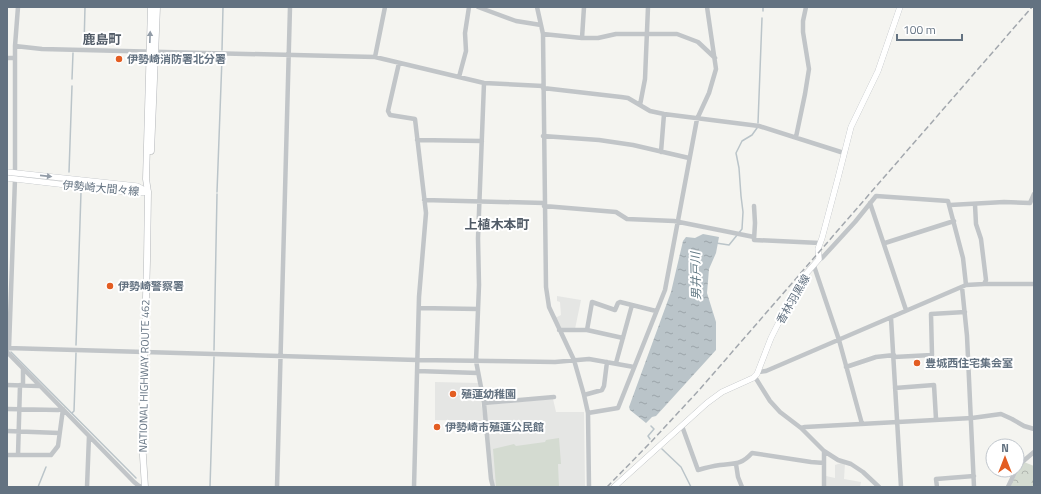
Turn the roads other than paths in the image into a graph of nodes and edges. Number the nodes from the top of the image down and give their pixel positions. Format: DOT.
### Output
graph roads {
  1 [pos="18,7"];
  2 [pos="151,7"];
  3 [pos="157,7"];
  4 [pos="290,7"];
  5 [pos="385,7"];
  6 [pos="469,7"];
  7 [pos="478,7"];
  8 [pos="538,7"];
  9 [pos="584,7"];
  10 [pos="648,7"];
  11 [pos="707,7"];
  12 [pos="806,7"];
  13 [pos="900,7"];
  14 [pos="541,25"];
  15 [pos="543,34"];
  16 [pos="647,34"];
  17 [pos="582,38"];
  18 [pos="15,46"];
  19 [pos="152,52"];
  20 [pos="290,55"];
  21 [pos="375,57"];
  22 [pos="7,58"];
  23 [pos="15,58"];
  24 [pos="715,58"];
  25 [pos="399,62"];
  26 [pos="459,77"];
  27 [pos="484,83"];
  28 [pos="543,87"];
  29 [pos="640,105"];
  30 [pos="664,114"];
  31 [pos="697,119"];
  32 [pos="544,136"];
  33 [pos="796,138"];
  34 [pos="417,140"];
  35 [pos="482,141"];
  36 [pos="662,152"];
  37 [pos="844,153"];
  38 [pos="689,158"];
  39 [pos="7,172"];
  40 [pos="15,172"];
  41 [pos="7,178"];
  42 [pos="15,179"];
  43 [pos="148,192"];
  44 [pos="1034,194"];
  45 [pos="424,200"];
  46 [pos="481,201"];
  47 [pos="870,203"];
  48 [pos="544,204"];
  49 [pos="950,205"];
  50 [pos="975,205"];
  51 [pos="754,206"];
  52 [pos="954,221"];
  53 [pos="678,222"];
  54 [pos="754,237"];
  55 [pos="820,243"];
  56 [pos="885,243"];
  57 [pos="819,259"];
  58 [pos="814,266"];
  59 [pos="984,284"];
  60 [pos="1034,284"];
  61 [pos="964,286"];
  62 [pos="632,305"];
  63 [pos="418,308"];
  64 [pos="478,309"];
  65 [pos="656,310"];
  66 [pos="906,310"];
  67 [pos="966,312"];
  68 [pos="891,318"];
  69 [pos="559,330"];
  70 [pos="587,330"];
  71 [pos="623,338"];
  72 [pos="839,340"];
  73 [pos="8,349"];
  74 [pos="144,352"];
  75 [pos="281,355"];
  76 [pos="894,356"];
  77 [pos="417,360"];
  78 [pos="574,360"];
  79 [pos="476,361"];
  80 [pos="607,362"];
  81 [pos="616,363"];
  82 [pos="634,367"];
  83 [pos="846,367"];
  84 [pos="23,369"];
  85 [pos="417,371"];
  86 [pos="478,373"];
  87 [pos="757,375"];
  88 [pos="7,385"];
  89 [pos="22,385"];
  90 [pos="39,386"];
  91 [pos="895,388"];
  92 [pos="584,395"];
  93 [pos="554,398"];
  94 [pos="484,403"];
  95 [pos="7,409"];
  96 [pos="19,409"];
  97 [pos="63,409"];
  98 [pos="588,413"];
  99 [pos="972,418"];
  100 [pos="936,419"];
  101 [pos="898,422"];
  102 [pos="862,424"];
  103 [pos="682,426"];
  104 [pos="801,428"];
  105 [pos="1034,429"];
  106 [pos="7,431"];
  107 [pos="19,431"];
  108 [pos="60,433"];
  109 [pos="89,436"];
  110 [pos="824,451"];
  111 [pos="1034,452"];
  112 [pos="7,455"];
  113 [pos="18,455"];
  114 [pos="1025,459"];
  115 [pos="824,462"];
  116 [pos="736,464"];
  117 [pos="974,476"];
  118 [pos="87,487"];
  119 [pos="144,487"];
  120 [pos="277,487"];
  121 [pos="414,487"];
  122 [pos="493,487"];
  123 [pos="589,487"];
  124 [pos="614,487"];
  125 [pos="742,487"];
  126 [pos="824,487"];
  127 [pos="879,487"];
  128 [pos="901,487"];
  129 [pos="937,487"];
  130 [pos="974,487"];
  1 -- 18 [label="street"];
  19 -- 2 [label="highway, NATIONAL HIGHWAY ROUTE 462, one-way"];
  3 -- 19 [label="highway, NATIONAL HIGHWAY ROUTE 462"];
  4 -- 20 [label="street"];
  5 -- 21 [label="street"];
  6 -- 26 [label="street"];
  7 -- 14 [label="street"];
  8 -- 14 [label="street"];
  9 -- 17 [label="street"];
  10 -- 16 [label="street"];
  11 -- 24 [label="street"];
  12 -- 33 [label="street"];
  13 -- 37 [label="main road"];
  14 -- 15 [label="street"];
  15 -- 17 [label="street"];
  15 -- 28 [label="street"];
  16 -- 17 [label="street"];
  16 -- 24 [label="street"];
  16 -- 29 [label="street"];
  18 -- 19 [label="street"];
  18 -- 23 [label="street"];
  19 -- 20 [label="street"];
  19 -- 43 [label="highway, NATIONAL HIGHWAY ROUTE 462"];
  20 -- 21 [label="street"];
  20 -- 75 [label="street"];
  21 -- 25 [label="street"];
  22 -- 23 [label="street"];
  23 -- 40 [label="street"];
  24 -- 31 [label="street"];
  25 -- 26 [label="street"];
  25 -- 34 [label="street"];
  26 -- 27 [label="street"];
  27 -- 28 [label="street"];
  27 -- 35 [label="street"];
  28 -- 29 [label="street"];
  28 -- 32 [label="street"];
  29 -- 30 [label="street"];
  30 -- 31 [label="street"];
  30 -- 36 [label="street"];
  31 -- 33 [label="street"];
  31 -- 38 [label="street"];
  32 -- 36 [label="street"];
  32 -- 48 [label="street"];
  33 -- 37 [label="street"];
  34 -- 35 [label="street"];
  34 -- 45 [label="street"];
  35 -- 46 [label="street"];
  36 -- 38 [label="street"];
  37 -- 55 [label="main road"];
  38 -- 53 [label="street"];
  39 -- 40 [label="main road, 伊勢崎大間々線"];
  40 -- 42 [label="street"];
  40 -- 43 [label="main road, 伊勢崎大間々線, one-way"];
  41 -- 42 [label="main road, 伊勢崎大間々線"];
  42 -- 43 [label="main road, 伊勢崎大間々線"];
  42 -- 73 [label="street"];
  43 -- 74 [label="highway, NATIONAL HIGHWAY ROUTE 462"];
  44 -- 50 [label="street"];
  45 -- 46 [label="street"];
  45 -- 63 [label="street"];
  46 -- 48 [label="street"];
  46 -- 64 [label="street"];
  47 -- 49 [label="street"];
  47 -- 56 [label="street"];
  47 -- 57 [label="street"];
  48 -- 53 [label="street"];
  48 -- 69 [label="street"];
  49 -- 50 [label="street"];
  49 -- 52 [label="street"];
  50 -- 59 [label="street"];
  51 -- 54 [label="street"];
  52 -- 56 [label="street"];
  52 -- 61 [label="street"];
  53 -- 54 [label="street"];
  53 -- 65 [label="street"];
  54 -- 55 [label="street"];
  55 -- 57 [label="main road"];
  56 -- 66 [label="street"];
  57 -- 58 [label="main road, 香林羽黒線"];
  58 -- 72 [label="street"];
  58 -- 87 [label="main road, 香林羽黒線"];
  59 -- 60 [label="street"];
  59 -- 61 [label="street"];
  61 -- 66 [label="street"];
  61 -- 67 [label="street"];
  62 -- 65 [label="street"];
  62 -- 70 [label="street"];
  62 -- 71 [label="street"];
  63 -- 64 [label="street"];
  63 -- 77 [label="street"];
  64 -- 79 [label="street"];
  65 -- 82 [label="street"];
  66 -- 68 [label="street"];
  67 -- 76 [label="street"];
  67 -- 99 [label="street"];
  68 -- 72 [label="street"];
  68 -- 76 [label="street"];
  69 -- 70 [label="street"];
  69 -- 78 [label="street"];
  70 -- 71 [label="street"];
  71 -- 81 [label="street"];
  72 -- 83 [label="street"];
  72 -- 87 [label="street"];
  73 -- 74 [label="street"];
  73 -- 84 [label="street"];
  74 -- 75 [label="street"];
  74 -- 119 [label="highway, NATIONAL HIGHWAY ROUTE 462"];
  75 -- 77 [label="street"];
  75 -- 120 [label="street"];
  76 -- 83 [label="street"];
  76 -- 91 [label="street"];
  77 -- 79 [label="street"];
  77 -- 85 [label="street"];
  78 -- 79 [label="street"];
  78 -- 80 [label="street"];
  78 -- 92 [label="street"];
  79 -- 86 [label="street"];
  80 -- 81 [label="street"];
  80 -- 92 [label="street"];
  81 -- 82 [label="street"];
  82 -- 98 [label="street"];
  83 -- 102 [label="street"];
  84 -- 89 [label="street"];
  84 -- 90 [label="street"];
  85 -- 86 [label="street"];
  85 -- 121 [label="street"];
  86 -- 94 [label="street"];
  87 -- 103 [label="main road"];
  87 -- 104 [label="street"];
  88 -- 89 [label="street"];
  89 -- 90 [label="street"];
  89 -- 96 [label="street"];
  90 -- 97 [label="street"];
  91 -- 100 [label="street"];
  91 -- 101 [label="street"];
  92 -- 98 [label="street"];
  93 -- 94 [label="street"];
  94 -- 122 [label="street"];
  95 -- 96 [label="street"];
  96 -- 97 [label="street"];
  96 -- 107 [label="street"];
  97 -- 108 [label="street"];
  97 -- 109 [label="street"];
  98 -- 123 [label="street"];
  99 -- 100 [label="street"];
  99 -- 105 [label="street"];
  99 -- 117 [label="street"];
  100 -- 101 [label="street"];
  101 -- 102 [label="street"];
  101 -- 128 [label="street"];
  102 -- 104 [label="street"];
  103 -- 116 [label="street"];
  103 -- 124 [label="main road"];
  104 -- 110 [label="street"];
  106 -- 107 [label="street"];
  107 -- 108 [label="street"];
  107 -- 113 [label="street"];
  108 -- 113 [label="street"];
  109 -- 118 [label="street"];
  109 -- 119 [label="street"];
  110 -- 115 [label="street"];
  110 -- 127 [label="street"];
  111 -- 114 [label="street"];
  112 -- 113 [label="street"];
  115 -- 116 [label="street"];
  115 -- 126 [label="street"];
  116 -- 125 [label="street"];
  117 -- 129 [label="street"];
  117 -- 130 [label="street"];
}
